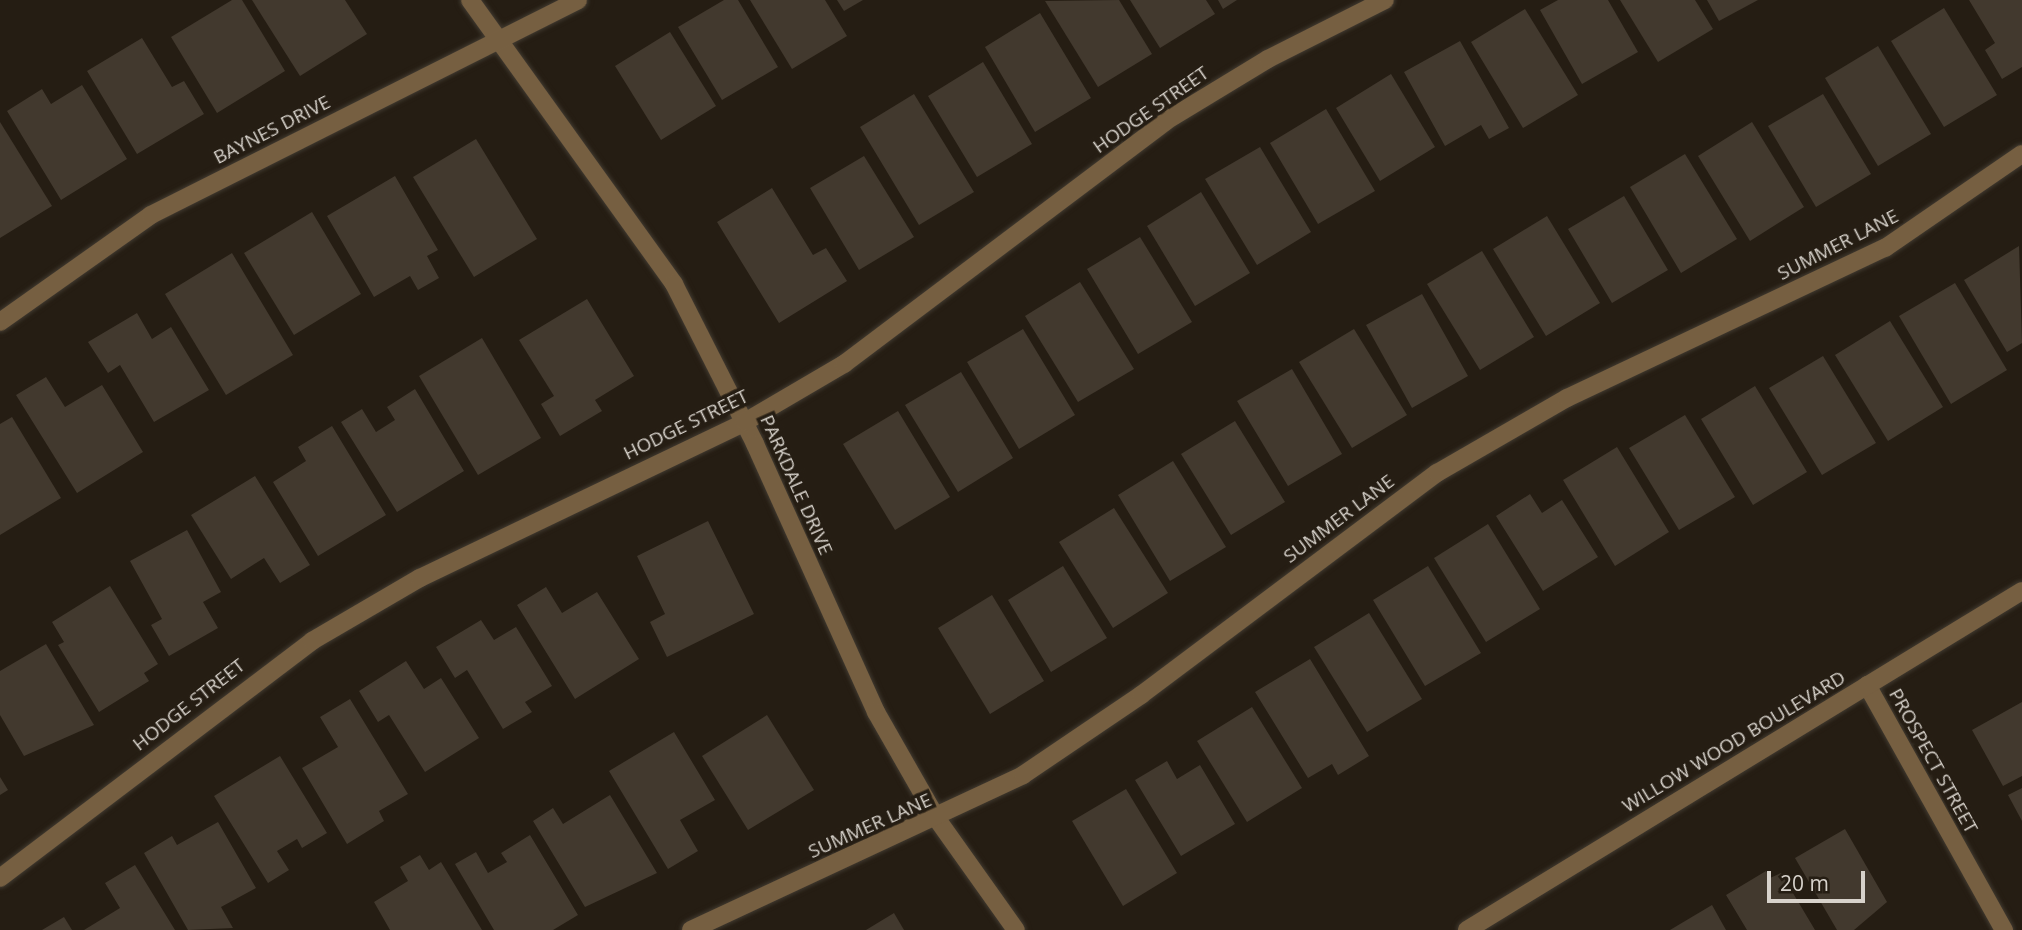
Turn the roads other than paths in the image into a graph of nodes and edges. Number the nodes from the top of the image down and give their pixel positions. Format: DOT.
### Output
graph roads {
  1 [pos="470,0"];
  2 [pos="578,0"];
  3 [pos="1385,0"];
  4 [pos="499,39"];
  5 [pos="2022,154"];
  6 [pos="0,322"];
  7 [pos="745,422"];
  8 [pos="2022,591"];
  9 [pos="1867,685"];
  10 [pos="937,819"];
  11 [pos="0,878"];
  12 [pos="1996,927"];
  13 [pos="691,930"];
  14 [pos="1016,930"];
  15 [pos="1467,930"];
  1 -- 4 [label="street, PARKDALE DRIVE"];
  2 -- 4 [label="street, BAYNES DRIVE"];
  3 -- 7 [label="street, HODGE STREET"];
  4 -- 6 [label="street, BAYNES DRIVE"];
  4 -- 7 [label="street, PARKDALE DRIVE"];
  5 -- 10 [label="street, SUMMER LANE"];
  7 -- 10 [label="street, PARKDALE DRIVE"];
  7 -- 11 [label="street, HODGE STREET"];
  8 -- 9 [label="street, WILLOW WOOD BOULEVARD"];
  9 -- 12 [label="street, PROSPECT STREET"];
  9 -- 15 [label="street, WILLOW WOOD BOULEVARD"];
  10 -- 13 [label="street, SUMMER LANE"];
  10 -- 14 [label="street, PARKDALE DRIVE"];
}
